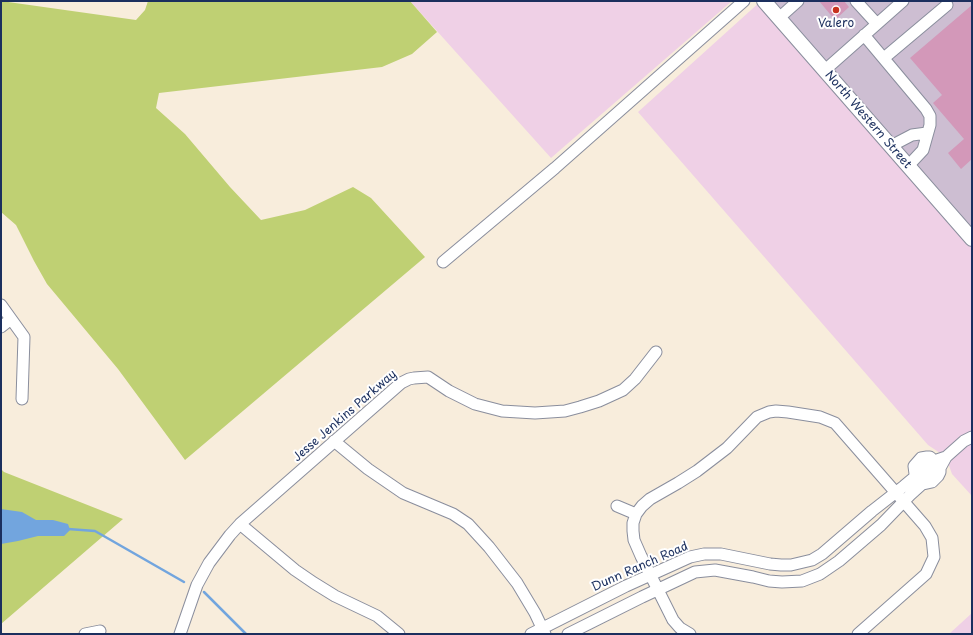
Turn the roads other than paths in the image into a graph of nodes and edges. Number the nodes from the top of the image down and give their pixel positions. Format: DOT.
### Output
graph roads {
  1 [pos="744,1"];
  2 [pos="764,1"];
  3 [pos="798,1"];
  4 [pos="903,1"];
  5 [pos="864,4"];
  6 [pos="947,5"];
  7 [pos="779,18"];
  8 [pos="877,24"];
  9 [pos="864,35"];
  10 [pos="884,58"];
  11 [pos="825,70"];
  12 [pos="927,133"];
  13 [pos="891,146"];
  14 [pos="908,166"];
  15 [pos="972,239"];
  16 [pos="443,262"];
  17 [pos="1,305"];
  18 [pos="11,319"];
  19 [pos="1,327"];
  20 [pos="656,352"];
  21 [pos="22,399"];
  22 [pos="972,437"];
  23 [pos="334,441"];
  24 [pos="919,480"];
  25 [pos="896,493"];
  26 [pos="903,502"];
  27 [pos="617,506"];
  28 [pos="636,514"];
  29 [pos="240,524"];
  30 [pos="654,582"];
  31 [pos="100,631"];
  32 [pos="543,631"];
  33 [pos="85,634"];
  34 [pos="180,634"];
  35 [pos="399,634"];
  36 [pos="530,634"];
  37 [pos="568,634"];
  38 [pos="690,634"];
  39 [pos="858,634"];
  1 -- 16 [label="street"];
  2 -- 7 [label="main road, North Western Street"];
  3 -- 7 [label="street"];
  4 -- 8 [label="street"];
  5 -- 8 [label="street"];
  6 -- 10 [label="street"];
  7 -- 11 [label="main road, North Western Street"];
  8 -- 9 [label="street"];
  9 -- 10 [label="street"];
  9 -- 11 [label="street"];
  10 -- 12 [label="street"];
  11 -- 13 [label="main road, North Western Street"];
  12 -- 13 [label="street"];
  12 -- 14 [label="street"];
  13 -- 14 [label="main road, North Western Street"];
  14 -- 15 [label="main road, North Western Street"];
  17 -- 18 [label="street"];
  18 -- 19 [label="street"];
  18 -- 21 [label="street"];
  20 -- 23 [label="street, Jesse Jenkins Parkway"];
  22 -- 24 [label="street, Dunn Ranch Road"];
  23 -- 29 [label="street, Jesse Jenkins Parkway"];
  23 -- 32 [label="street"];
  24 -- 25 [label="street, Dunn Ranch Road"];
  24 -- 26 [label="street, Dunn Ranch Road"];
  25 -- 26 [label="street"];
  25 -- 28 [label="street"];
  25 -- 30 [label="street, Dunn Ranch Road"];
  26 -- 30 [label="street, Dunn Ranch Road"];
  26 -- 39 [label="street"];
  27 -- 28 [label="street"];
  28 -- 30 [label="street"];
  29 -- 34 [label="street, Jesse Jenkins Parkway"];
  29 -- 35 [label="street"];
  30 -- 32 [label="street, Dunn Ranch Road"];
  30 -- 37 [label="street, Dunn Ranch Road"];
  30 -- 38 [label="street"];
  31 -- 33 [label="street"];
  32 -- 36 [label="street, Dunn Ranch Road"];
}
